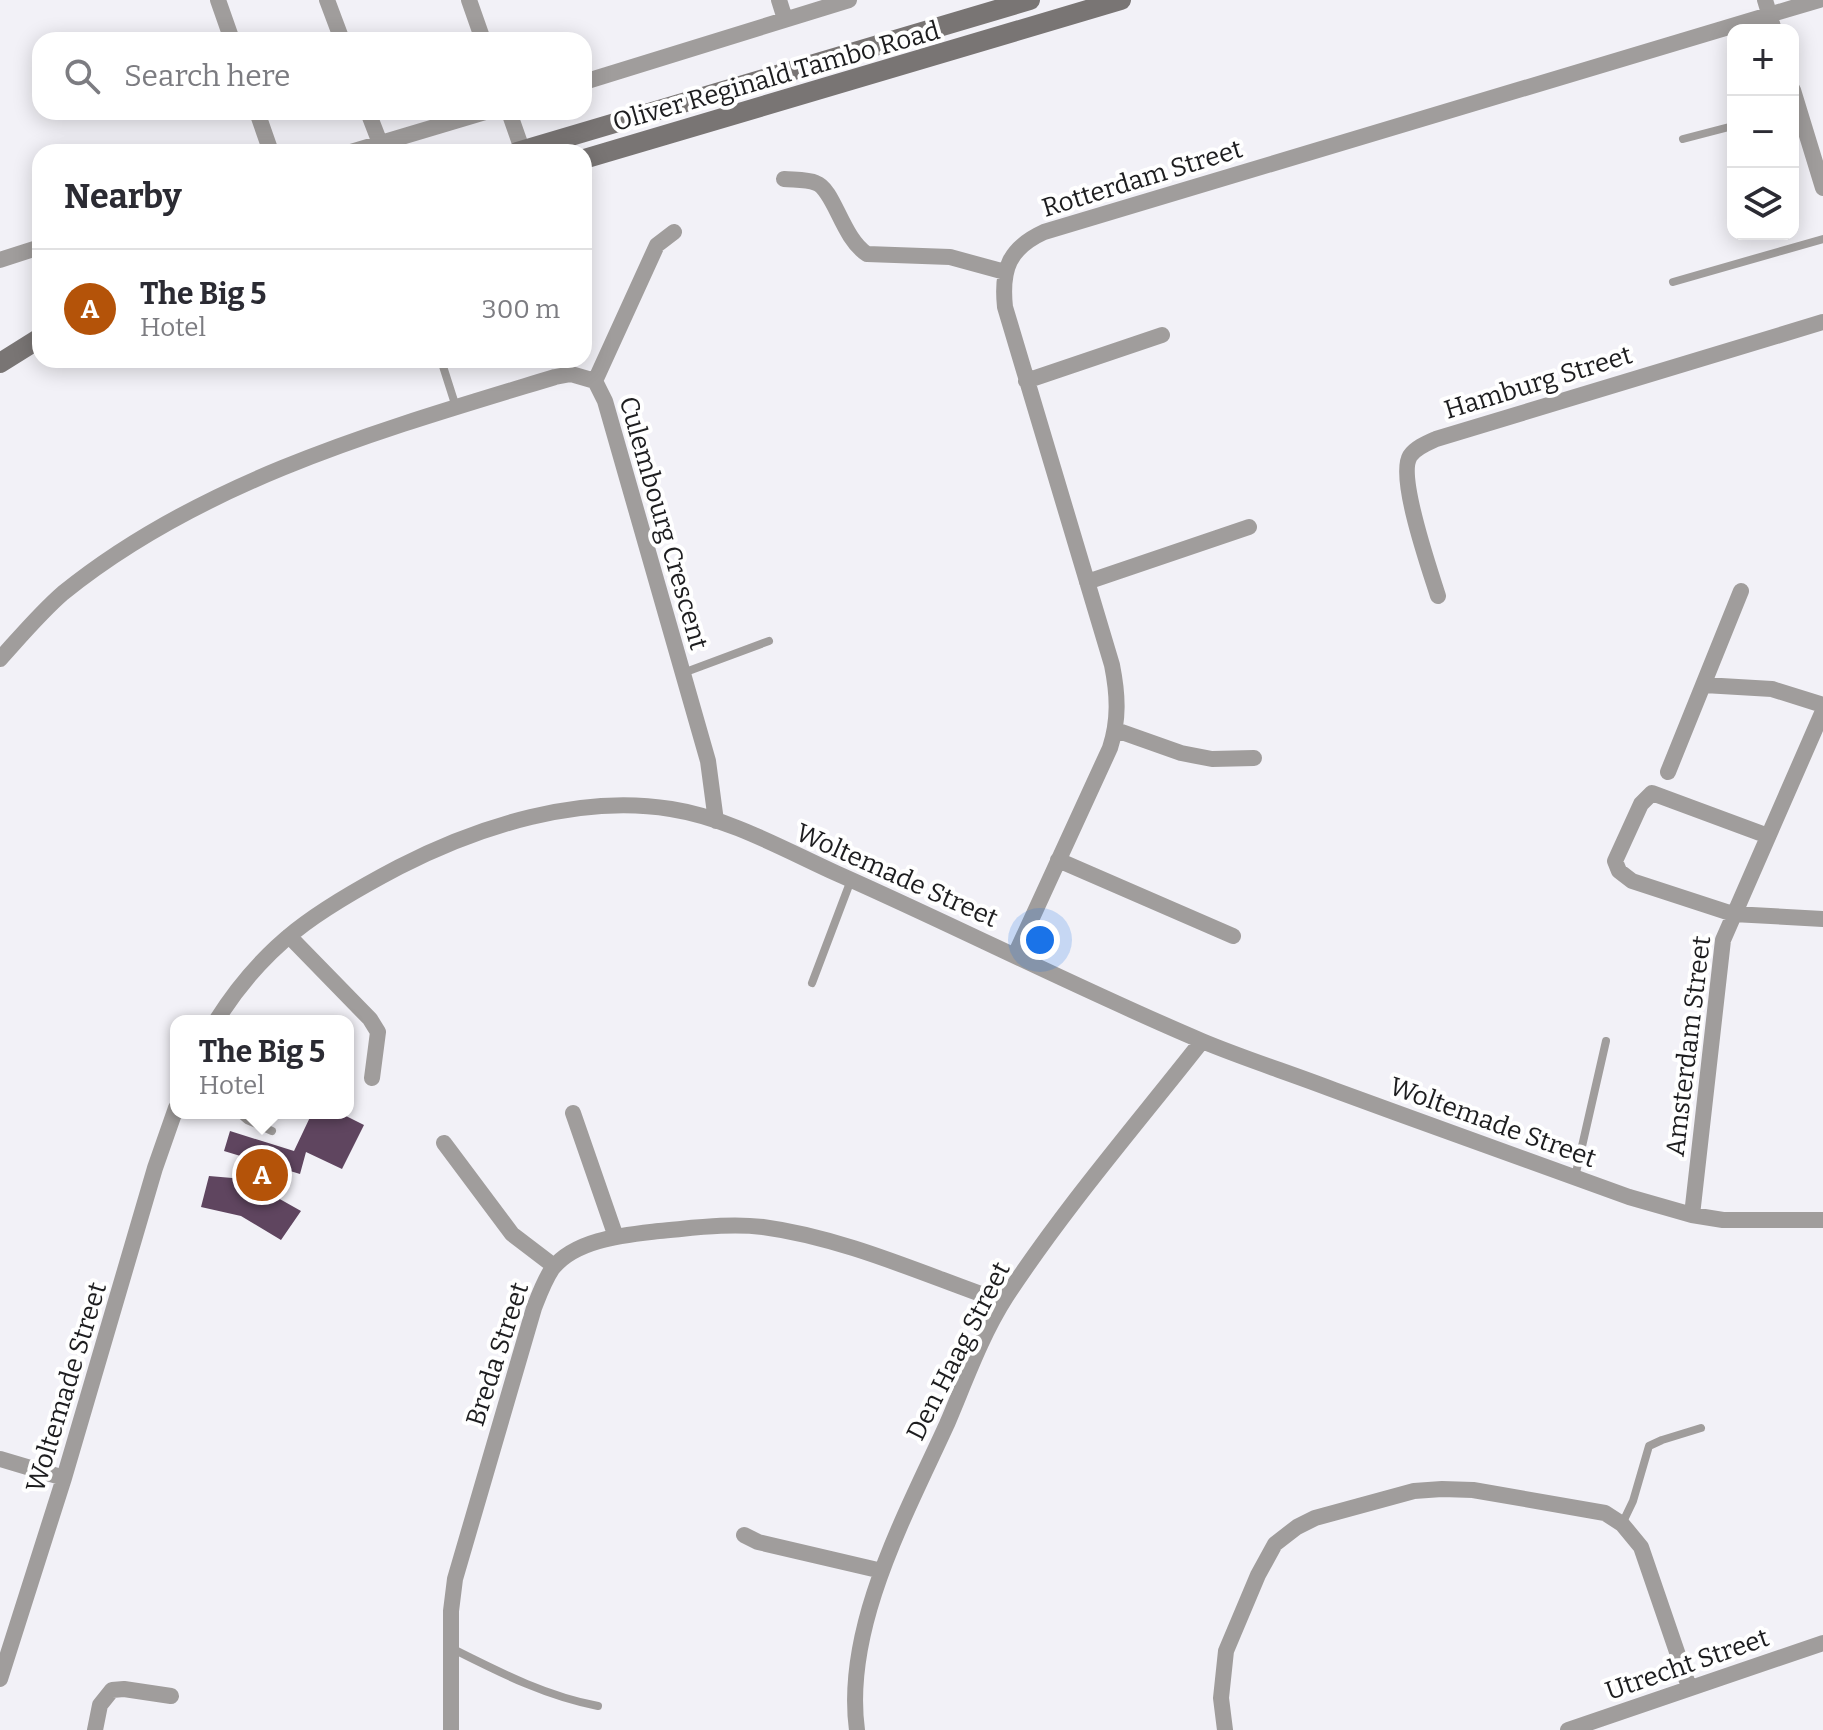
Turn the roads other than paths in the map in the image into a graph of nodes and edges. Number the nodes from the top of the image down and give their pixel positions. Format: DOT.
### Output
graph roads {
  1 [pos="218,0"];
  2 [pos="327,0"];
  3 [pos="469,0"];
  4 [pos="779,0"];
  5 [pos="849,0"];
  6 [pos="1030,0"];
  7 [pos="1121,0"];
  8 [pos="1819,0"];
  9 [pos="1770,15"];
  10 [pos="785,19"];
  11 [pos="229,32"];
  12 [pos="339,32"];
  13 [pos="480,32"];
  14 [pos="592,79"];
  15 [pos="1799,118"];
  16 [pos="260,120"];
  17 [pos="371,120"];
  18 [pos="458,120"];
  19 [pos="511,120"];
  20 [pos="1727,128"];
  21 [pos="1683,139"];
  22 [pos="380,143"];
  23 [pos="268,144"];
  24 [pos="377,144"];
  25 [pos="519,144"];
  26 [pos="545,144"];
  27 [pos="592,157"];
  28 [pos="784,179"];
  29 [pos="1823,188"];
  30 [pos="674,232"];
  31 [pos="1823,239"];
  32 [pos="32,250"];
  33 [pos="0,260"];
  34 [pos="1005,272"];
  35 [pos="1673,282"];
  36 [pos="1823,322"];
  37 [pos="1162,335"];
  38 [pos="32,343"];
  39 [pos="0,363"];
  40 [pos="444,368"];
  41 [pos="595,381"];
  42 [pos="1026,381"];
  43 [pos="456,407"];
  44 [pos="1249,527"];
  45 [pos="1087,582"];
  46 [pos="1741,591"];
  47 [pos="1438,596"];
  48 [pos="769,641"];
  49 [pos="0,659"];
  50 [pos="683,673"];
  51 [pos="1704,685"];
  52 [pos="1823,708"];
  53 [pos="1116,730"];
  54 [pos="1254,758"];
  55 [pos="1668,772"];
  56 [pos="716,821"];
  57 [pos="1768,836"];
  58 [pos="1058,860"];
  59 [pos="851,880"];
  60 [pos="1733,914"];
  61 [pos="1823,919"];
  62 [pos="289,936"];
  63 [pos="1233,936"];
  64 [pos="1015,955"];
  65 [pos="812,983"];
  66 [pos="220,1015"];
  67 [pos="1202,1041"];
  68 [pos="1606,1041"];
  69 [pos="372,1078"];
  70 [pos="573,1113"];
  71 [pos="172,1119"];
  72 [pos="246,1119"];
  73 [pos="272,1131"];
  74 [pos="444,1143"];
  75 [pos="1575,1177"];
  76 [pos="1692,1215"];
  77 [pos="1823,1220"];
  78 [pos="616,1237"];
  79 [pos="554,1266"];
  80 [pos="1003,1302"];
  81 [pos="1701,1428"];
  82 [pos="0,1459"];
  83 [pos="64,1478"];
  84 [pos="1622,1524"];
  85 [pos="744,1535"];
  86 [pos="882,1571"];
  87 [pos="1823,1643"];
  88 [pos="451,1648"];
  89 [pos="0,1679"];
  90 [pos="1689,1687"];
  91 [pos="171,1696"];
  92 [pos="598,1706"];
  93 [pos="95,1730"];
  94 [pos="451,1730"];
  95 [pos="857,1730"];
  96 [pos="1225,1730"];
  97 [pos="1568,1730"];
  1 -- 11 [label="street"];
  2 -- 12 [label="street"];
  3 -- 13 [label="street"];
  4 -- 10 [label="street"];
  5 -- 10 [label="street"];
  6 -- 26 [label="main road, Oliver Reginald Tambo Road"];
  7 -- 27 [label="main road, Oliver Reginald Tambo Road"];
  8 -- 9 [label="street, Rotterdam Street"];
  9 -- 34 [label="street, Rotterdam Street"];
  10 -- 14 [label="street"];
  15 -- 29 [label="street"];
  16 -- 23 [label="street"];
  17 -- 22 [label="street"];
  18 -- 22 [label="street"];
  19 -- 25 [label="street"];
  20 -- 21 [label="lane"];
  22 -- 24 [label="street"];
  28 -- 34 [label="street"];
  30 -- 41 [label="street"];
  31 -- 35 [label="lane"];
  32 -- 33 [label="street"];
  34 -- 42 [label="street"];
  36 -- 47 [label="street, Hamburg Street"];
  37 -- 42 [label="street"];
  38 -- 39 [label="main road"];
  40 -- 43 [label="lane"];
  41 -- 43 [label="street, Culembourg Crescent"];
  41 -- 50 [label="street, Culembourg Crescent"];
  42 -- 45 [label="street"];
  43 -- 49 [label="street, Culembourg Crescent"];
  44 -- 45 [label="street"];
  45 -- 53 [label="street"];
  46 -- 51 [label="street"];
  48 -- 50 [label="lane"];
  50 -- 56 [label="street, Culembourg Crescent"];
  51 -- 52 [label="street"];
  51 -- 55 [label="street"];
  52 -- 57 [label="street, Amsterdam Street"];
  53 -- 54 [label="street"];
  53 -- 58 [label="street"];
  56 -- 59 [label="street, Woltemade Street"];
  56 -- 62 [label="street, Woltemade Street"];
  57 -- 60 [label="street, Amsterdam Street"];
  57 -- 60 [label="street"];
  58 -- 63 [label="street"];
  58 -- 64 [label="street"];
  59 -- 64 [label="street, Woltemade Street"];
  59 -- 65 [label="lane"];
  60 -- 61 [label="street"];
  60 -- 76 [label="street, Amsterdam Street"];
  62 -- 66 [label="street, Woltemade Street"];
  62 -- 69 [label="street"];
  64 -- 67 [label="street, Woltemade Street"];
  67 -- 75 [label="street, Woltemade Street"];
  67 -- 80 [label="street, Den Haag Street"];
  68 -- 75 [label="lane"];
  70 -- 78 [label="street"];
  71 -- 83 [label="street, Woltemade Street"];
  72 -- 73 [label="lane"];
  74 -- 79 [label="street"];
  75 -- 76 [label="street, Woltemade Street"];
  76 -- 77 [label="street, Woltemade Street"];
  78 -- 79 [label="street, Breda Street"];
  78 -- 80 [label="street, Breda Street"];
  79 -- 88 [label="street, Breda Street"];
  80 -- 86 [label="street, Den Haag Street"];
  81 -- 84 [label="lane"];
  82 -- 83 [label="street"];
  83 -- 89 [label="street, Woltemade Street"];
  84 -- 90 [label="street"];
  84 -- 96 [label="street"];
  85 -- 86 [label="street"];
  86 -- 95 [label="street, Den Haag Street"];
  87 -- 90 [label="street, Utrecht Street"];
  88 -- 92 [label="lane"];
  88 -- 94 [label="street, Breda Street"];
  90 -- 97 [label="street, Utrecht Street"];
  91 -- 93 [label="street"];
}
